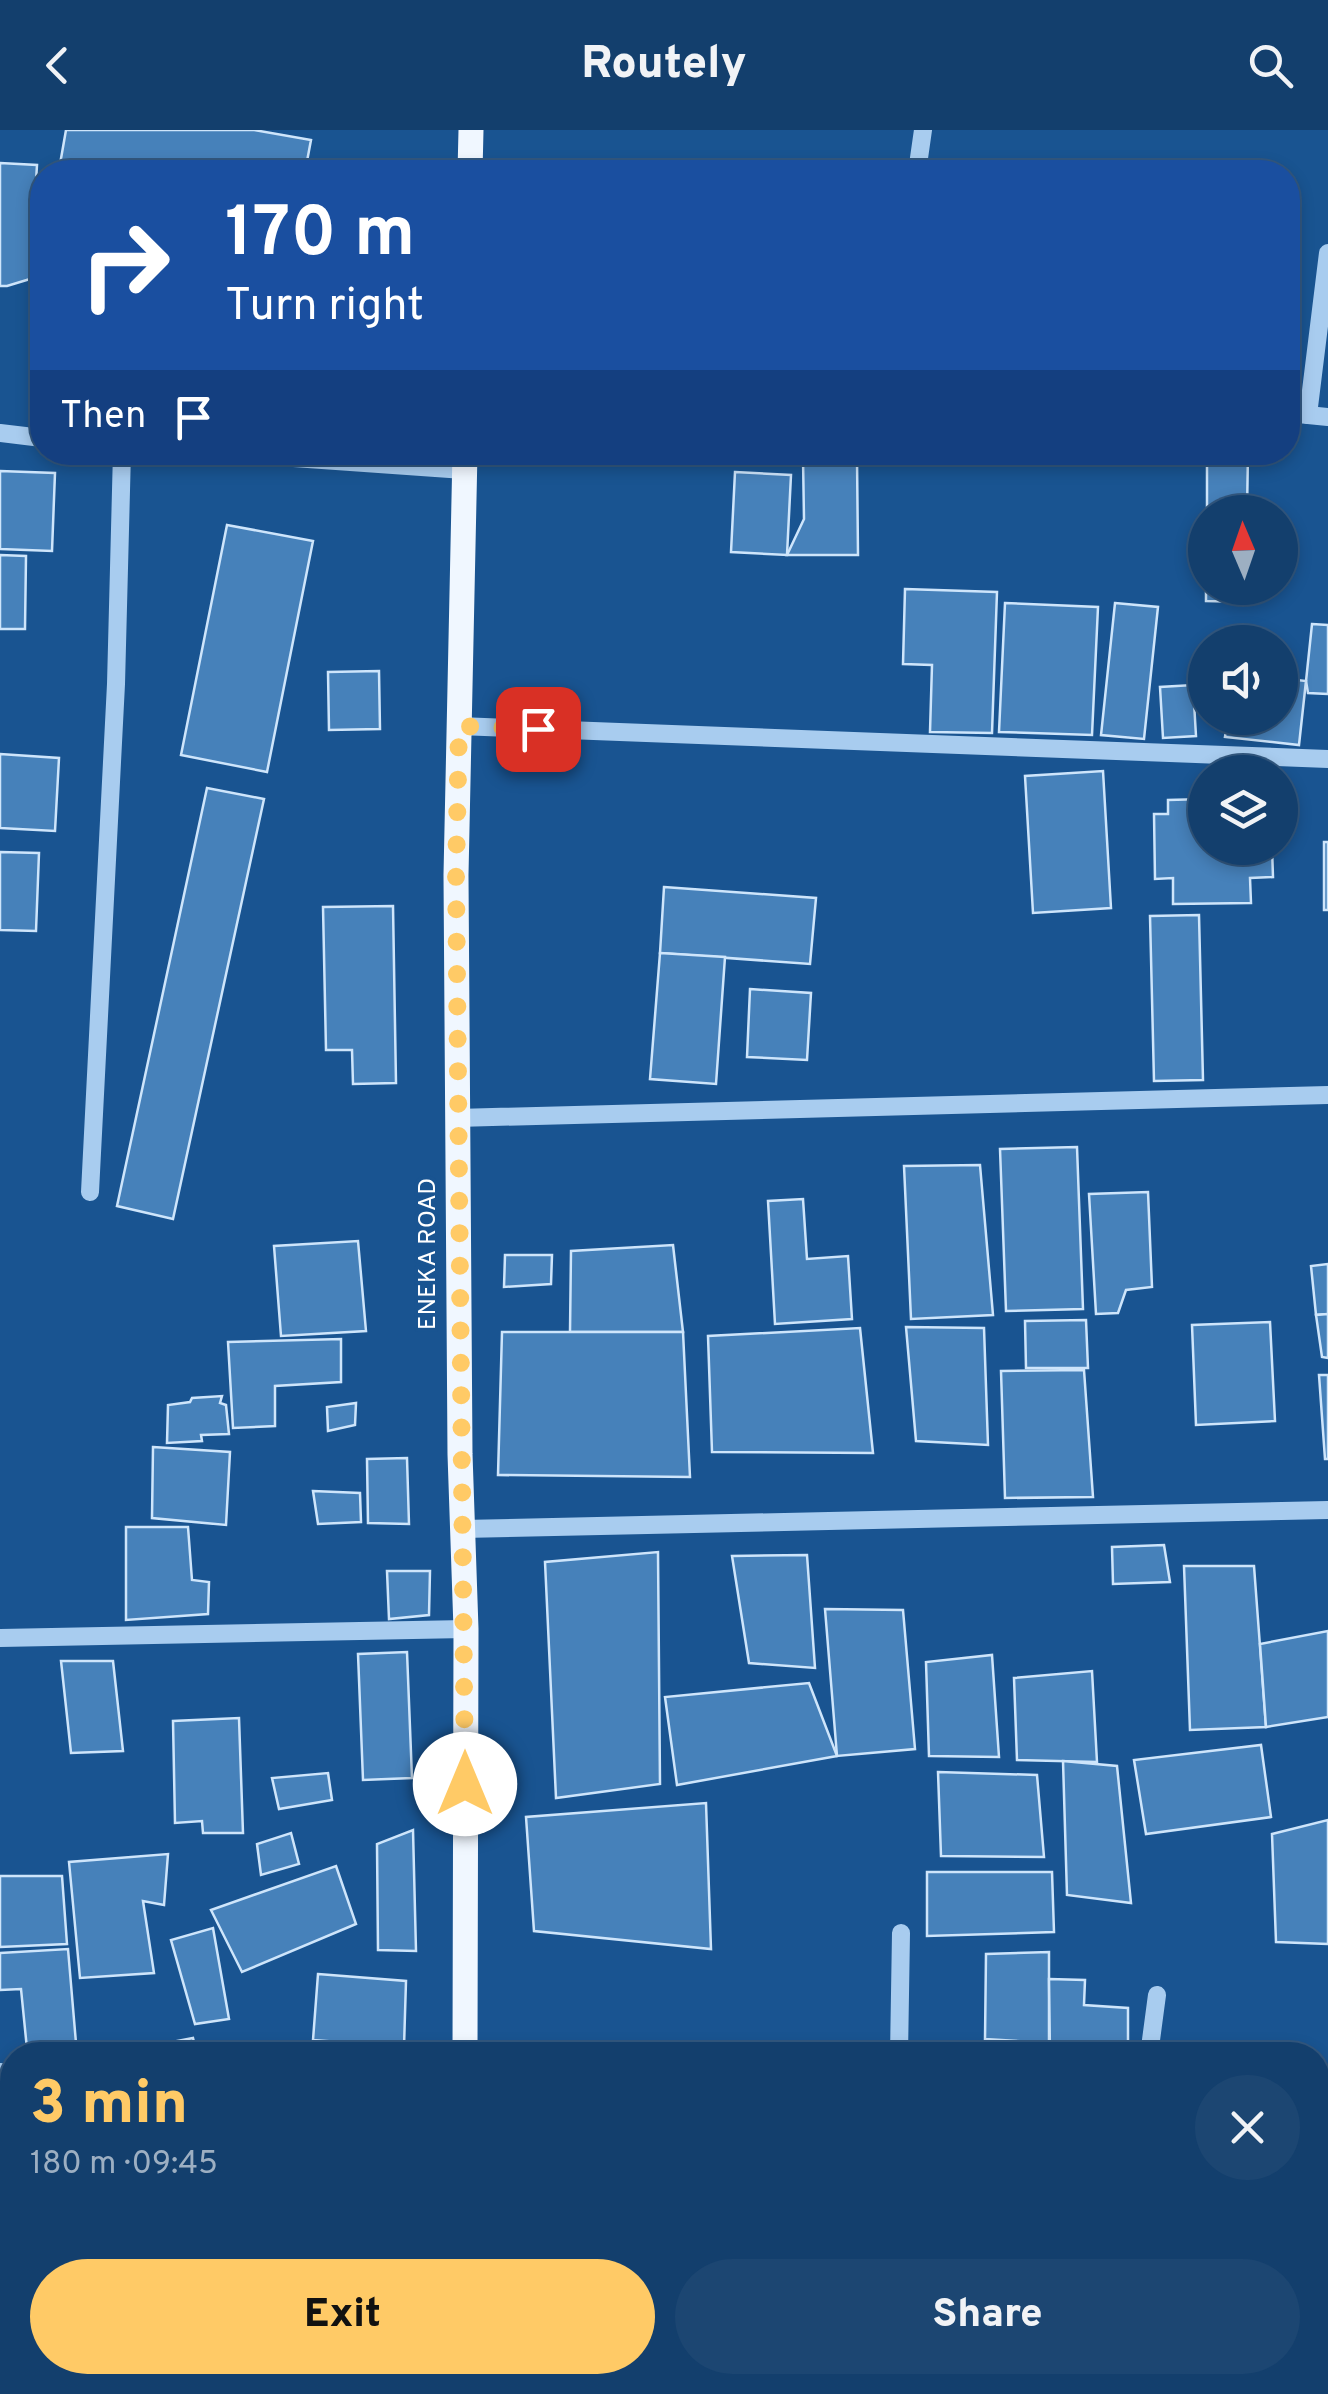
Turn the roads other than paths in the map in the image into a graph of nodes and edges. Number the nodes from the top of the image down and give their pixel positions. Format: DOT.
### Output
graph roads {
  1 [pos="471,130"];
  2 [pos="923,130"];
  3 [pos="470,160"];
  4 [pos="919,160"];
  5 [pos="1328,254"];
  6 [pos="1300,414"];
  7 [pos="1308,415"];
  8 [pos="1328,417"];
  9 [pos="0,433"];
  10 [pos="30,437"];
  11 [pos="122,465"];
  12 [pos="465,465"];
  13 [pos="459,726"];
  14 [pos="1328,760"];
  15 [pos="1328,1095"];
  16 [pos="458,1118"];
  17 [pos="90,1192"];
  18 [pos="1328,1510"];
  19 [pos="462,1529"];
  20 [pos="466,1629"];
  21 [pos="0,1638"];
  22 [pos="901,1933"];
  23 [pos="1157,1995"];
  24 [pos="465,2042"];
  25 [pos="899,2042"];
  26 [pos="1151,2042"];
  1 -- 3 [label="main road"];
  2 -- 4 [label="street"];
  5 -- 7 [label="street"];
  6 -- 7 [label="street"];
  7 -- 8 [label="street"];
  9 -- 10 [label="street"];
  11 -- 17 [label="street"];
  12 -- 13 [label="main road, ENEKA ROAD"];
  13 -- 14 [label="street"];
  13 -- 16 [label="main road, ENEKA ROAD"];
  15 -- 16 [label="street"];
  16 -- 19 [label="main road, ENEKA ROAD"];
  18 -- 19 [label="street"];
  19 -- 20 [label="main road, ENEKA ROAD"];
  20 -- 21 [label="street"];
  20 -- 24 [label="main road, ENEKA ROAD"];
  22 -- 25 [label="street"];
  23 -- 26 [label="street"];
}
